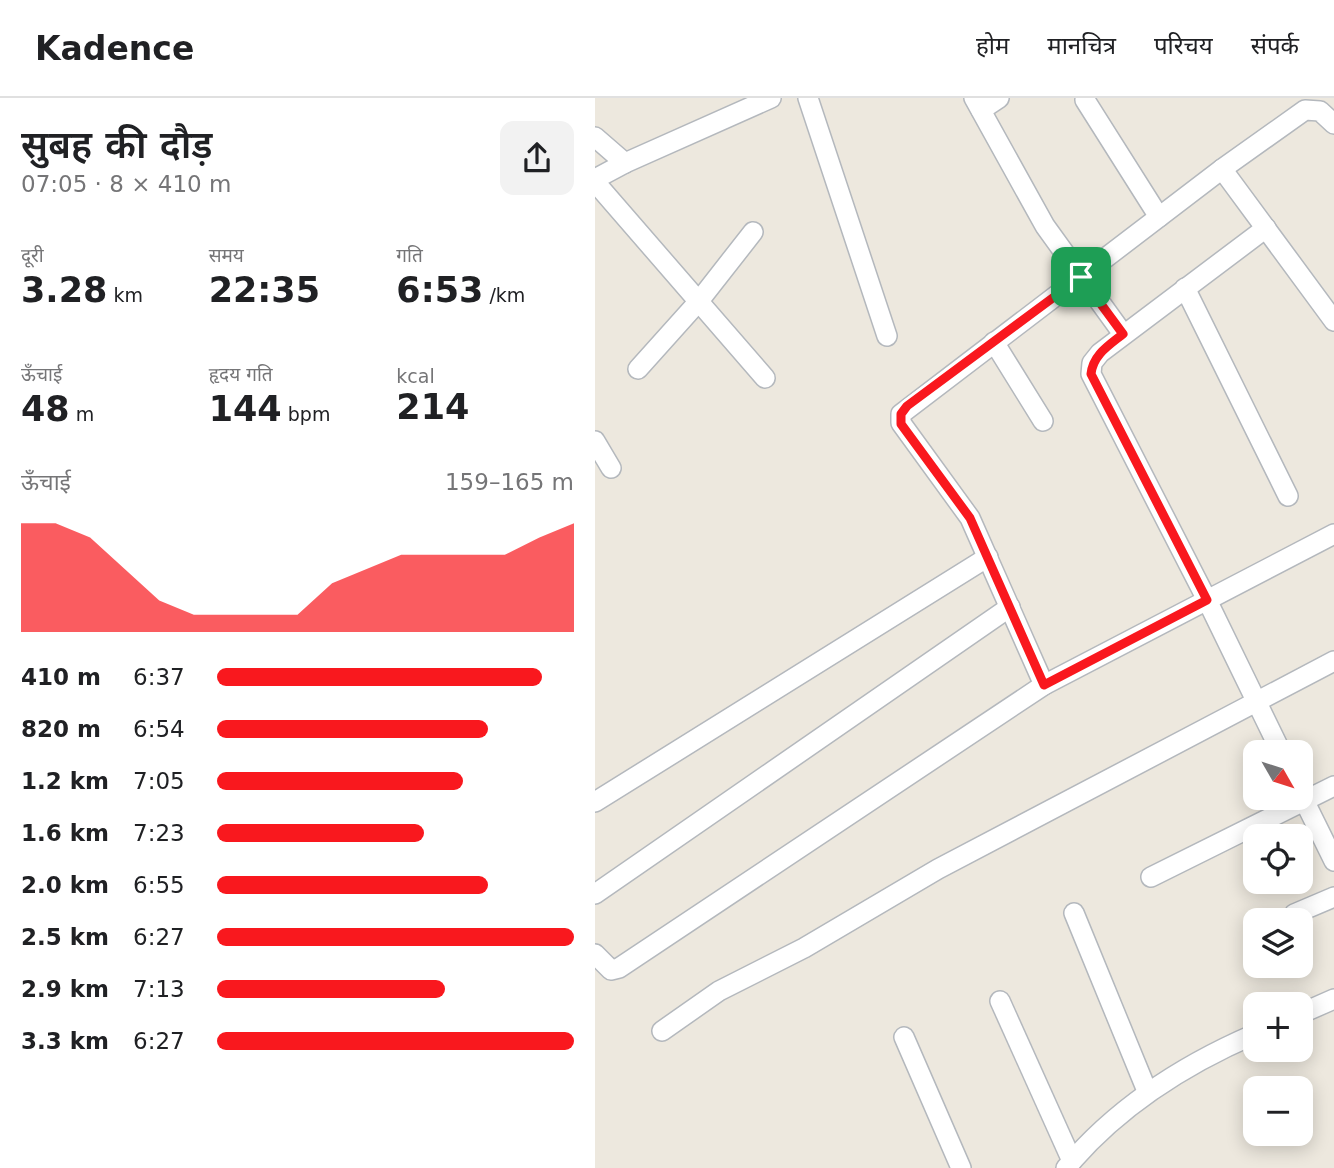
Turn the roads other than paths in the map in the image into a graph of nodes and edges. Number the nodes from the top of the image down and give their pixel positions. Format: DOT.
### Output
graph roads {
  1 [pos="771,98"];
  2 [pos="808,98"];
  3 [pos="999,98"];
  4 [pos="1086,100"];
  5 [pos="977,104"];
  6 [pos="1334,124"];
  7 [pos="595,137"];
  8 [pos="625,163"];
  9 [pos="1222,169"];
  10 [pos="595,180"];
  11 [pos="1159,217"];
  12 [pos="1266,229"];
  13 [pos="753,232"];
  14 [pos="1081,277"];
  15 [pos="1185,288"];
  16 [pos="699,301"];
  17 [pos="1334,321"];
  18 [pos="1123,334"];
  19 [pos="887,336"];
  20 [pos="994,342"];
  21 [pos="638,369"];
  22 [pos="765,378"];
  23 [pos="1043,421"];
  24 [pos="595,442"];
  25 [pos="611,468"];
  26 [pos="1288,496"];
  27 [pos="1334,534"];
  28 [pos="988,557"];
  29 [pos="1207,600"];
  30 [pos="1010,607"];
  31 [pos="1334,661"];
  32 [pos="1044,685"];
  33 [pos="1256,701"];
  34 [pos="1275,740"];
  35 [pos="1334,786"];
  36 [pos="1313,793"];
  37 [pos="595,802"];
  38 [pos="1277,810"];
  39 [pos="1308,810"];
  40 [pos="1334,861"];
  41 [pos="1150,877"];
  42 [pos="595,894"];
  43 [pos="1334,897"];
  44 [pos="1308,908"];
  45 [pos="1074,914"];
  46 [pos="595,954"];
  47 [pos="1334,999"];
  48 [pos="1000,1000"];
  49 [pos="1313,1008"];
  50 [pos="662,1031"];
  51 [pos="904,1037"];
  52 [pos="1243,1039"];
  53 [pos="1147,1091"];
  54 [pos="1069,1164"];
  55 [pos="961,1168"];
  1 -- 8 [label="street"];
  2 -- 19 [label="street"];
  3 -- 5 [label="street"];
  4 -- 11 [label="street"];
  5 -- 14 [label="street"];
  6 -- 9 [label="street"];
  7 -- 8 [label="street"];
  8 -- 10 [label="street"];
  9 -- 11 [label="street"];
  9 -- 12 [label="street"];
  10 -- 16 [label="street"];
  11 -- 14 [label="street"];
  12 -- 15 [label="street"];
  12 -- 17 [label="street"];
  13 -- 16 [label="street"];
  14 -- 18 [label="street"];
  14 -- 20 [label="street"];
  15 -- 18 [label="street"];
  15 -- 26 [label="street"];
  16 -- 21 [label="street"];
  16 -- 22 [label="street"];
  18 -- 29 [label="street"];
  20 -- 23 [label="street"];
  20 -- 28 [label="street"];
  24 -- 25 [label="street"];
  27 -- 29 [label="street"];
  28 -- 30 [label="street"];
  28 -- 37 [label="street"];
  29 -- 32 [label="street"];
  29 -- 33 [label="street"];
  30 -- 32 [label="street"];
  30 -- 42 [label="street"];
  31 -- 33 [label="street"];
  32 -- 46 [label="street"];
  33 -- 34 [label="street"];
  33 -- 50 [label="street"];
  35 -- 36 [label="street"];
  38 -- 41 [label="street"];
  39 -- 40 [label="street"];
  43 -- 44 [label="street"];
  45 -- 53 [label="street"];
  47 -- 49 [label="street"];
  48 -- 54 [label="street"];
  51 -- 55 [label="street"];
  52 -- 53 [label="street"];
  53 -- 54 [label="street"];
}
